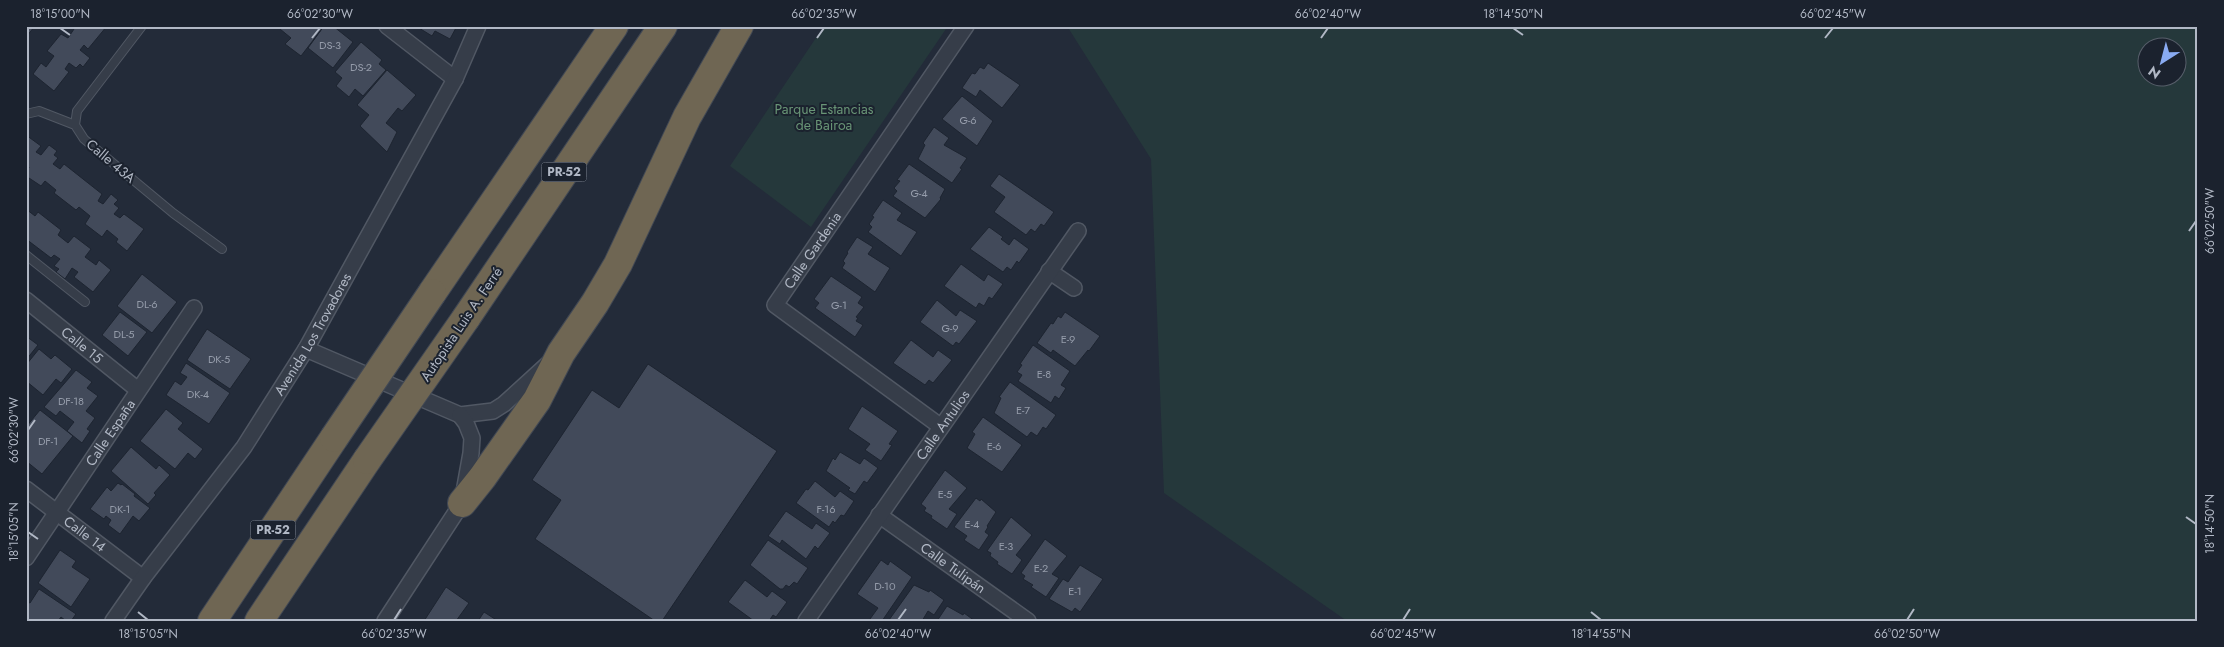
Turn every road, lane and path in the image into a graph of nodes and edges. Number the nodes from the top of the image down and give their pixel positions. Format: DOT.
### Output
graph roads {
  1 [pos="142,26"];
  2 [pos="387,26"];
  3 [pos="478,26"];
  4 [pos="614,26"];
  5 [pos="663,26"];
  6 [pos="739,26"];
  7 [pos="966,26"];
  8 [pos="454,78"];
  9 [pos="26,114"];
  10 [pos="75,125"];
  11 [pos="1078,231"];
  12 [pos="222,249"];
  13 [pos="26,255"];
  14 [pos="1049,271"];
  15 [pos="1074,288"];
  16 [pos="26,300"];
  17 [pos="85,302"];
  18 [pos="194,308"];
  19 [pos="306,349"];
  20 [pos="561,353"];
  21 [pos="138,390"];
  22 [pos="460,415"];
  23 [pos="940,426"];
  24 [pos="26,489"];
  25 [pos="462,503"];
  26 [pos="56,513"];
  27 [pos="879,515"];
  28 [pos="26,558"];
  29 [pos="143,578"];
  30 [pos="113,621"];
  31 [pos="212,621"];
  32 [pos="259,621"];
  33 [pos="384,621"];
  34 [pos="806,621"];
  35 [pos="1028,621"];
  1 -- 10 [label="lane"];
  2 -- 8 [label="street"];
  3 -- 8 [label="street, Avenida Los Trovadores"];
  4 -- 31 [label="highway, PR-52, bridge"];
  5 -- 32 [label="highway, Autopista Luis A. Ferré / PR-52, bridge"];
  6 -- 20 [label="highway"];
  7 -- 23 [label="street, Calle Gardenia"];
  8 -- 19 [label="street, Avenida Los Trovadores"];
  9 -- 10 [label="lane"];
  10 -- 12 [label="lane, Calle 43A"];
  11 -- 14 [label="street, Calle Antulios"];
  13 -- 17 [label="lane"];
  14 -- 15 [label="street"];
  14 -- 23 [label="street, Calle Antulios"];
  16 -- 21 [label="street, Calle 15"];
  18 -- 21 [label="street, Calle España"];
  19 -- 22 [label="street"];
  19 -- 29 [label="street, Avenida Los Trovadores"];
  20 -- 22 [label="street"];
  20 -- 25 [label="highway"];
  21 -- 26 [label="street, Calle España"];
  22 -- 25 [label="street"];
  23 -- 27 [label="street, Calle Antulios"];
  24 -- 26 [label="street, Calle 14"];
  25 -- 33 [label="street"];
  26 -- 28 [label="street, Calle España"];
  26 -- 29 [label="street, Calle 14"];
  27 -- 34 [label="street, Calle Antulios"];
  27 -- 35 [label="street, Calle Tulipán"];
  29 -- 30 [label="street, Avenida Los Trovadores"];
}
